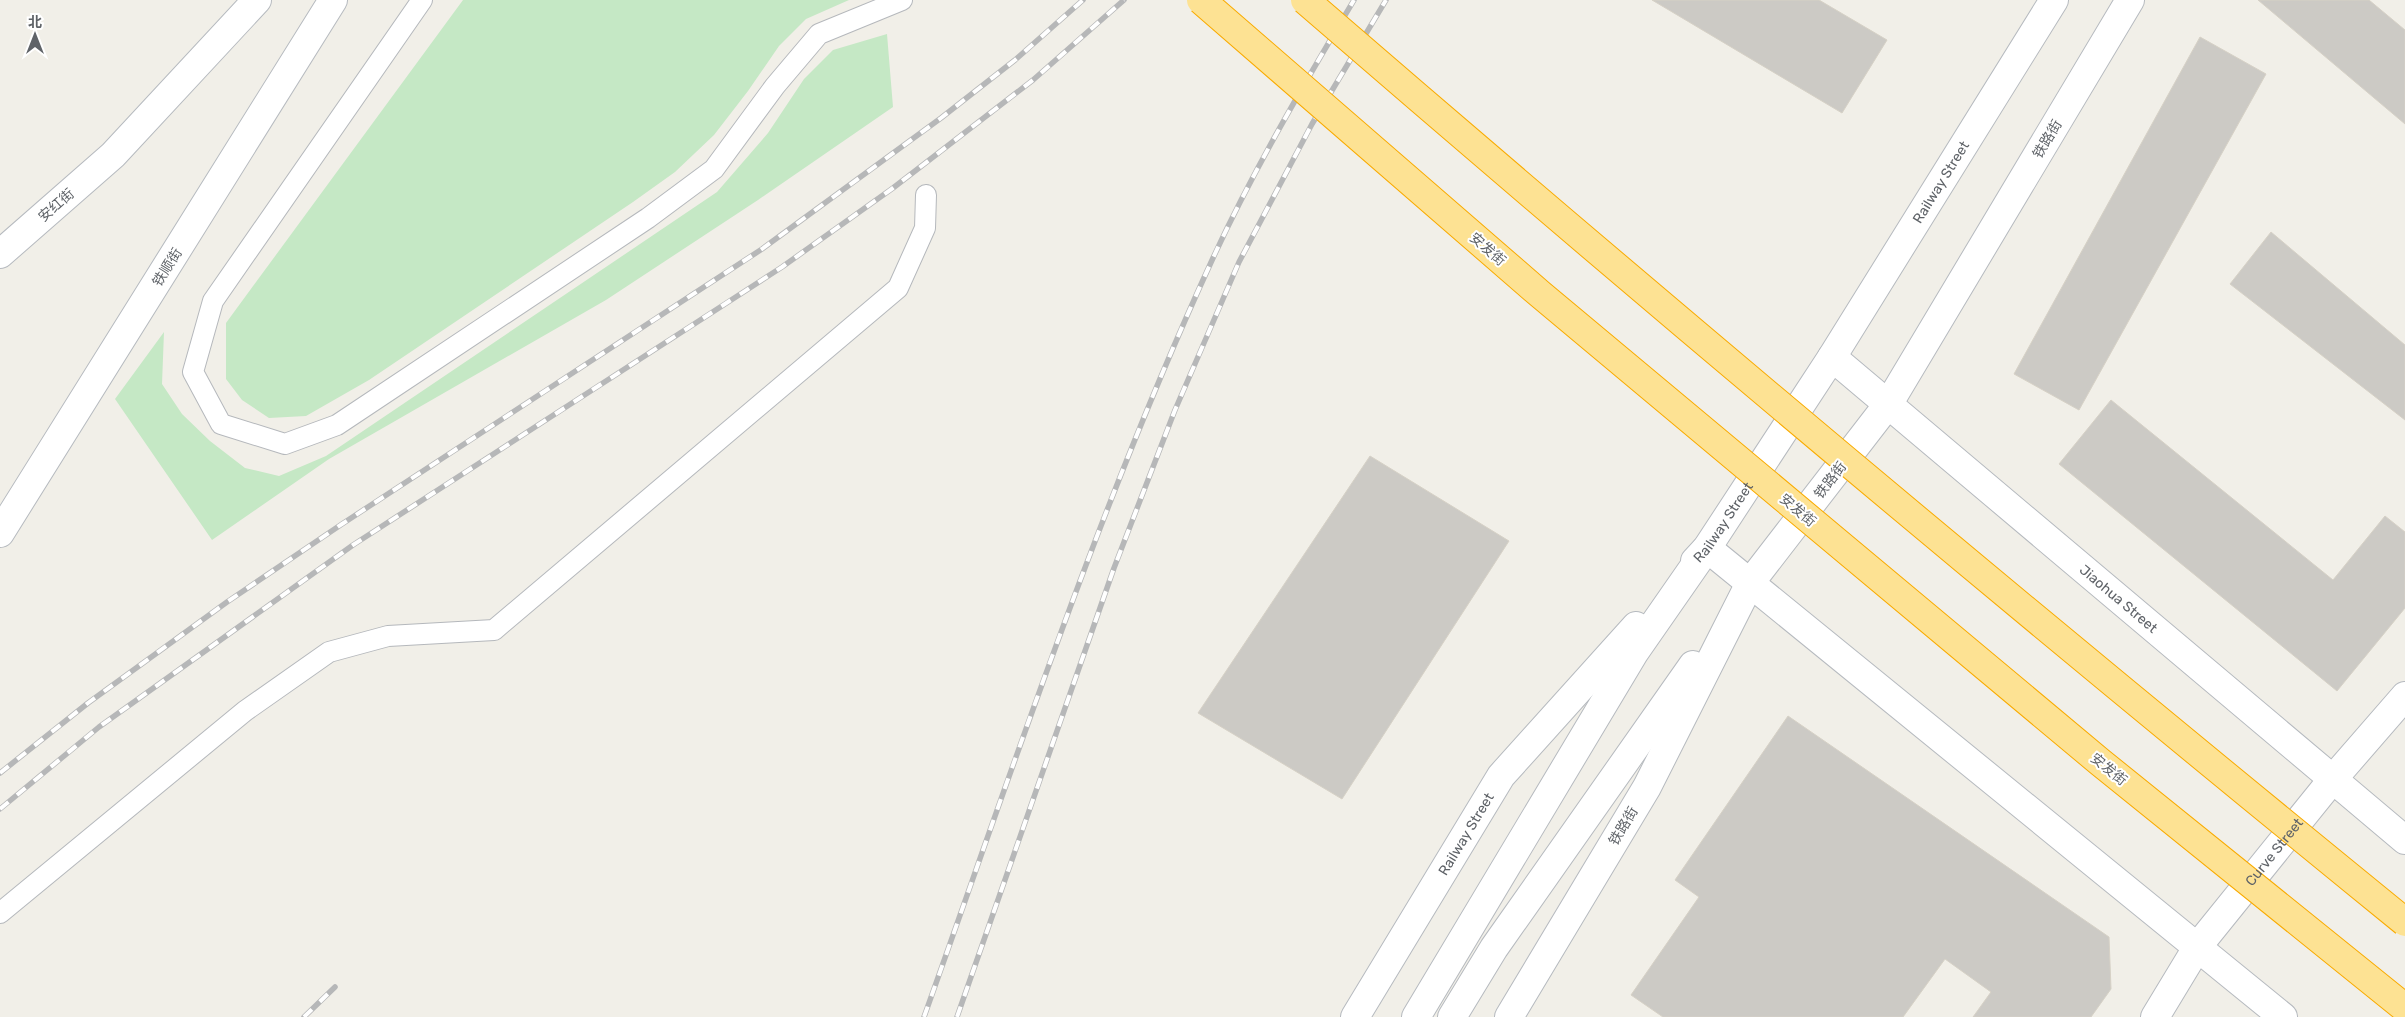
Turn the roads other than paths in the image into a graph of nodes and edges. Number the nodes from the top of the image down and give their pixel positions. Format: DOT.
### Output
graph roads {
  1 [pos="257,0"];
  2 [pos="333,0"];
  3 [pos="422,0"];
  4 [pos="902,0"];
  5 [pos="1201,0"];
  6 [pos="1305,0"];
  7 [pos="2054,0"];
  8 [pos="2130,0"];
  9 [pos="926,195"];
  10 [pos="0,254"];
  11 [pos="1832,357"];
  12 [pos="1889,403"];
  13 [pos="0,533"];
  14 [pos="1707,548"];
  15 [pos="1750,583"];
  16 [pos="2405,696"];
  17 [pos="2332,780"];
  18 [pos="2405,840"];
  19 [pos="0,913"];
  20 [pos="2405,922"];
  21 [pos="2198,946"];
  22 [pos="2405,1008"];
  23 [pos="1355,1017"];
  24 [pos="1416,1017"];
  25 [pos="1452,1017"];
  26 [pos="1509,1017"];
  27 [pos="2155,1017"];
  28 [pos="2283,1017"];
  1 -- 10 [label="main road, 安红街"];
  2 -- 13 [label="main road, 铁顺街"];
  3 -- 4 [label="lane"];
  5 -- 22 [label="highway, 安发街, bridge"];
  6 -- 20 [label="highway, bridge"];
  7 -- 11 [label="main road, Railway Street"];
  8 -- 12 [label="main road, 铁路街"];
  9 -- 19 [label="lane"];
  11 -- 12 [label="main road, Jiaohua Street"];
  11 -- 14 [label="main road, Railway Street"];
  12 -- 15 [label="main road, 铁路街"];
  12 -- 17 [label="main road, Jiaohua Street"];
  14 -- 15 [label="main road"];
  14 -- 23 [label="main road, Railway Street"];
  14 -- 24 [label="main road"];
  15 -- 21 [label="main road"];
  15 -- 25 [label="main road"];
  15 -- 26 [label="main road, 铁路街"];
  16 -- 17 [label="main road, Curve Street"];
  17 -- 18 [label="main road, Jiaohua Street"];
  17 -- 21 [label="main road, Curve Street"];
  21 -- 27 [label="main road, Curve Street"];
  21 -- 28 [label="main road"];
}
